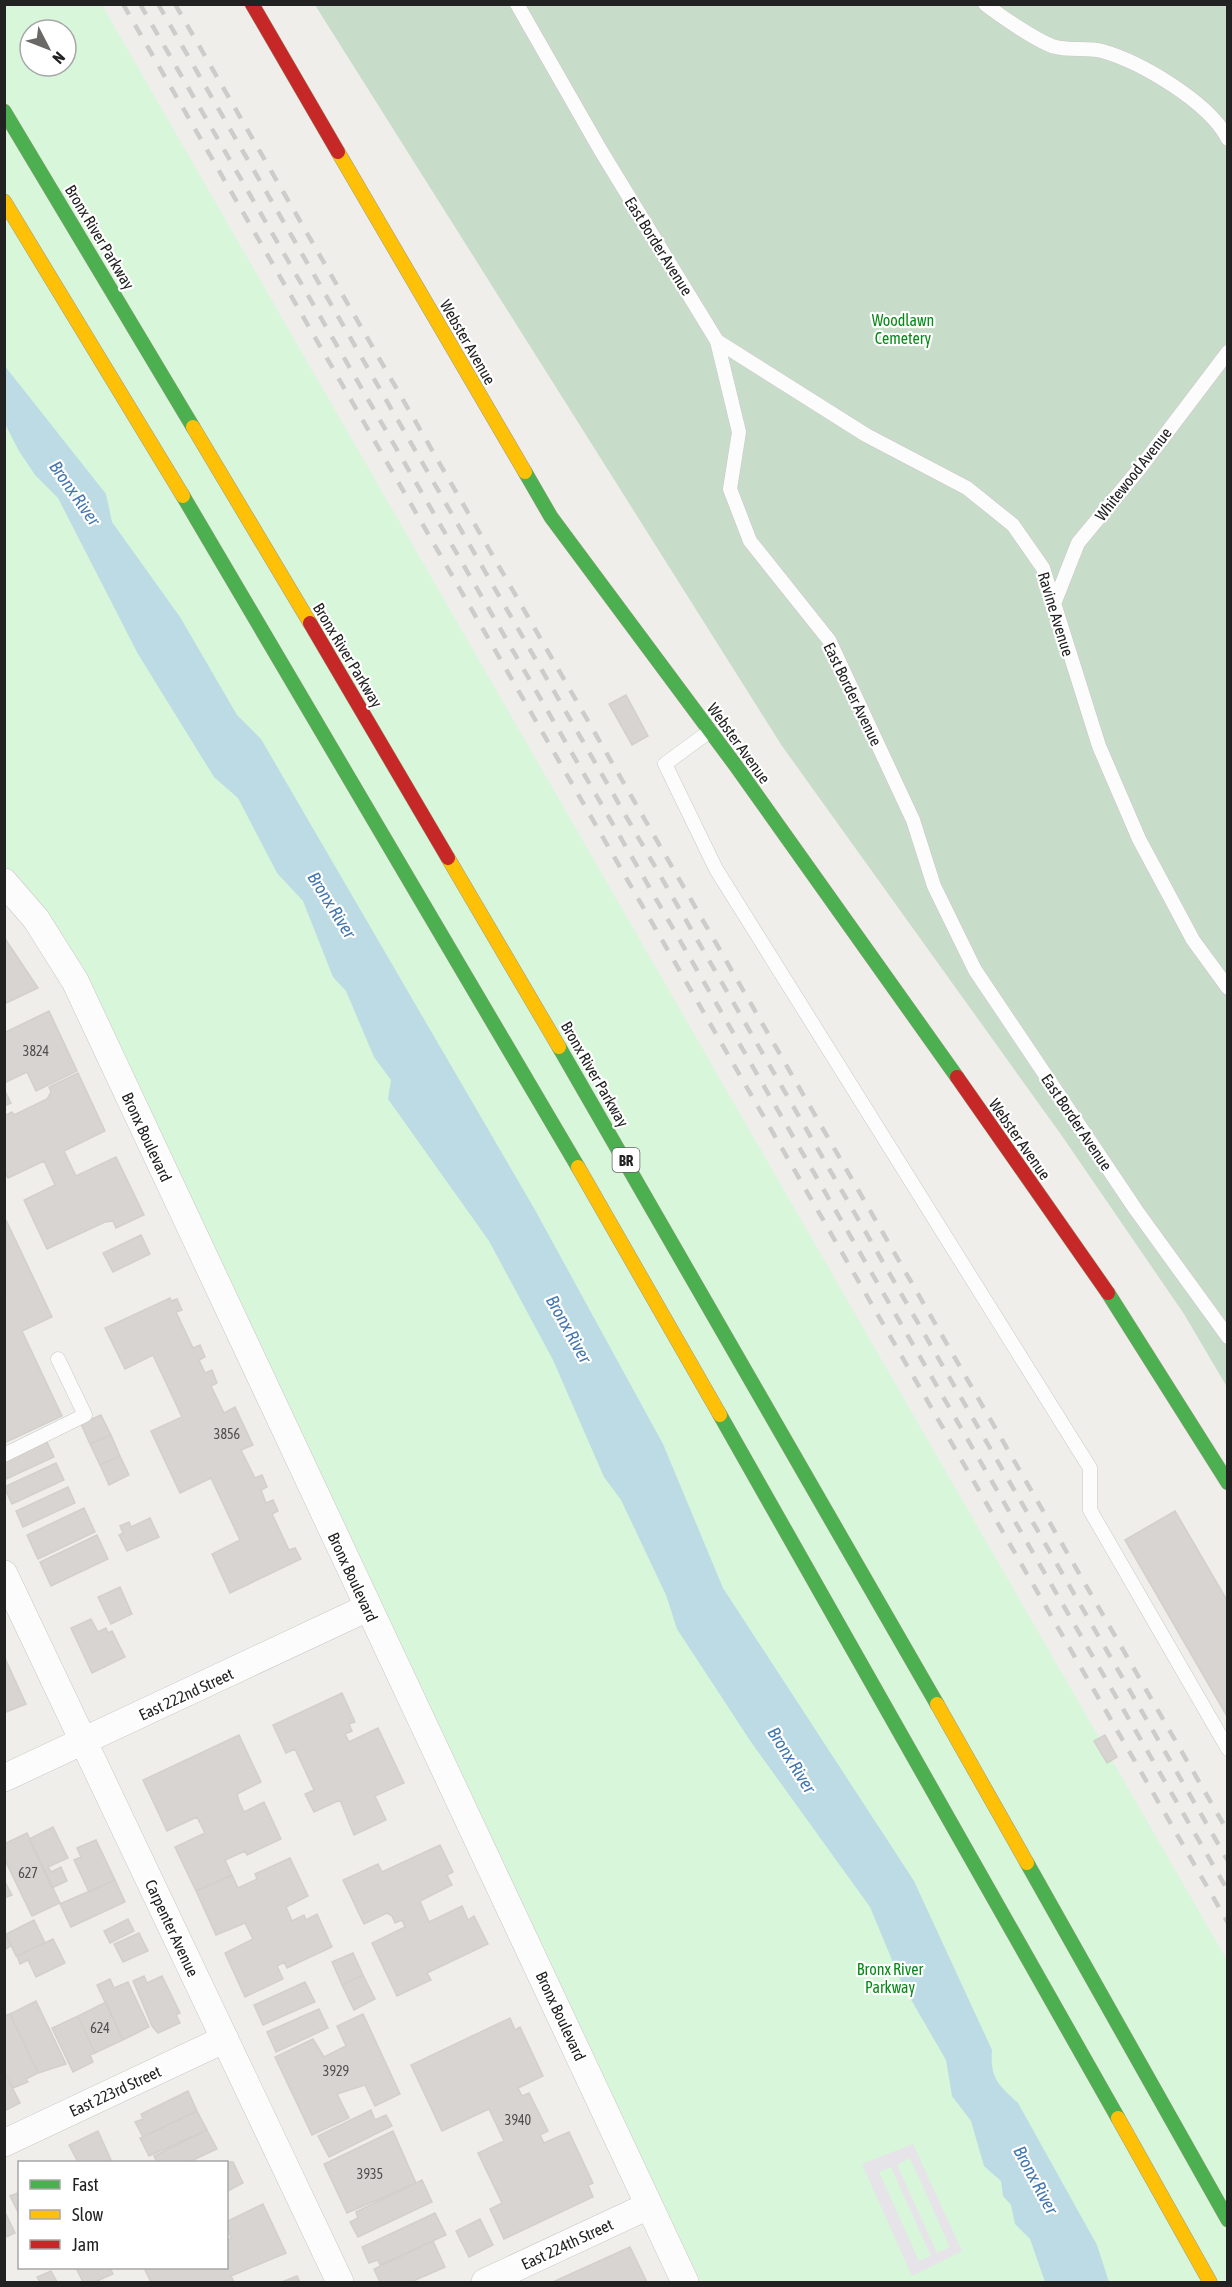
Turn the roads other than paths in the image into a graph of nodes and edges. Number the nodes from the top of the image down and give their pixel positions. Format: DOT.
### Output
graph roads {
  1 [pos="252,4"];
  2 [pos="517,4"];
  3 [pos="985,4"];
  4 [pos="4,111"];
  5 [pos="1227,139"];
  6 [pos="4,201"];
  7 [pos="717,341"];
  8 [pos="1227,352"];
  9 [pos="1054,604"];
  10 [pos="710,731"];
  11 [pos="4,882"];
  12 [pos="1227,988"];
  13 [pos="1227,1337"];
  14 [pos="58,1359"];
  15 [pos="4,1455"];
  16 [pos="1227,1483"];
  17 [pos="4,1574"];
  18 [pos="367,1608"];
  19 [pos="84,1741"];
  20 [pos="1227,1749"];
  21 [pos="4,1778"];
  22 [pos="225,2039"];
  23 [pos="4,2143"];
  24 [pos="648,2206"];
  25 [pos="1227,2220"];
  26 [pos="485,2282"];
  27 [pos="340,2283"];
  28 [pos="685,2283"];
  29 [pos="1210,2283"];
  1 -- 10 [label="main road, Webster Avenue"];
  2 -- 7 [label="lane, East Border Avenue"];
  3 -- 5 [label="lane"];
  4 -- 25 [label="main road, Bronx River Parkway / BR"];
  6 -- 29 [label="main road"];
  7 -- 9 [label="lane, Ravine Avenue"];
  7 -- 13 [label="lane, East Border Avenue"];
  8 -- 9 [label="lane, Whitewood Avenue"];
  9 -- 12 [label="lane, Ravine Avenue"];
  10 -- 16 [label="main road, Webster Avenue"];
  10 -- 20 [label="lane"];
  11 -- 18 [label="street, Bronx Boulevard"];
  14 -- 15 [label="lane"];
  17 -- 19 [label="street, Carpenter Avenue"];
  18 -- 19 [label="street, East 222nd Street"];
  18 -- 24 [label="street, Bronx Boulevard"];
  19 -- 21 [label="street, East 222nd Street"];
  19 -- 22 [label="street, Carpenter Avenue"];
  22 -- 23 [label="street, East 223rd Street"];
  22 -- 27 [label="street, Carpenter Avenue"];
  24 -- 26 [label="street, East 224th Street"];
  24 -- 28 [label="street, Bronx Boulevard"];
}
